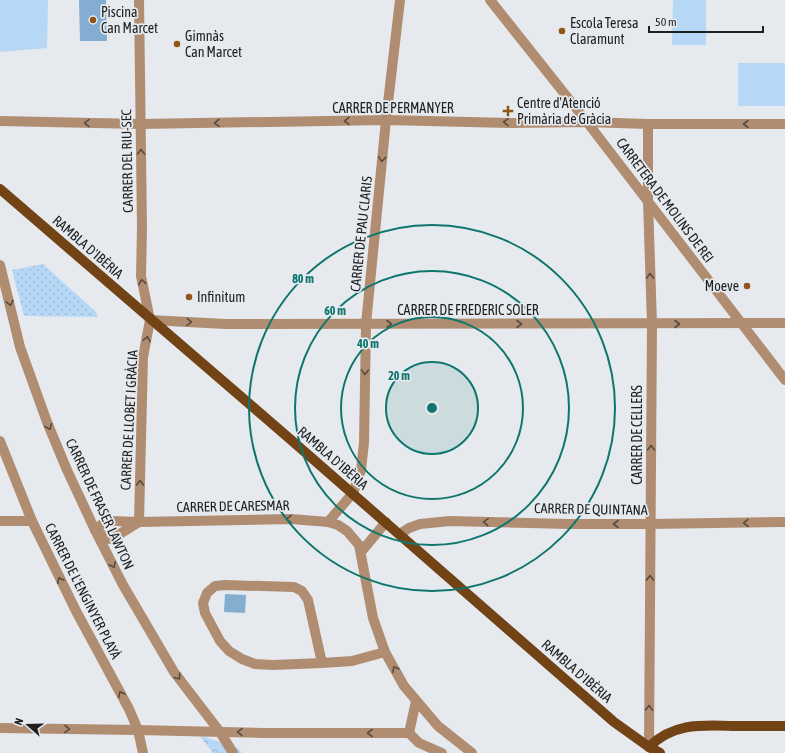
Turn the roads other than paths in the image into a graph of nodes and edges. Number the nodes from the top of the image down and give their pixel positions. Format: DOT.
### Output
graph roads {
  1 [pos="139,0"];
  2 [pos="400,0"];
  3 [pos="490,0"];
  4 [pos="386,120"];
  5 [pos="0,121"];
  6 [pos="587,122"];
  7 [pos="141,124"];
  8 [pos="648,124"];
  9 [pos="785,124"];
  10 [pos="0,189"];
  11 [pos="648,201"];
  12 [pos="0,265"];
  13 [pos="150,320"];
  14 [pos="742,323"];
  15 [pos="785,323"];
  16 [pos="366,324"];
  17 [pos="652,324"];
  18 [pos="785,380"];
  19 [pos="0,441"];
  20 [pos="353,493"];
  21 [pos="0,521"];
  22 [pos="32,521"];
  23 [pos="139,522"];
  24 [pos="328,522"];
  25 [pos="386,522"];
  26 [pos="785,522"];
  27 [pos="650,524"];
  28 [pos="95,530"];
  29 [pos="400,534"];
  30 [pos="361,552"];
  31 [pos="385,652"];
  32 [pos="322,663"];
  33 [pos="416,701"];
  34 [pos="785,726"];
  35 [pos="0,728"];
  36 [pos="138,730"];
  37 [pos="220,732"];
  38 [pos="408,733"];
  39 [pos="419,748"];
  40 [pos="650,750"];
  41 [pos="143,753"];
  42 [pos="233,753"];
  43 [pos="442,753"];
  44 [pos="472,753"];
  45 [pos="660,753"];
  1 -- 7 [label="street, CARRER DEL RIU-SEC"];
  2 -- 4 [label="street, CARRER DE PAU CLARIS"];
  3 -- 6 [label="street, CARRETERA DE MOLINS DE REI"];
  6 -- 4 [label="street, CARRER DE PERMANYER, one-way"];
  4 -- 7 [label="street, CARRER DE PERMANYER, one-way"];
  4 -- 16 [label="street, CARRER DE PAU CLARIS, one-way"];
  7 -- 5 [label="street, CARRER DE PERMANYER, one-way"];
  6 -- 8 [label="street, CARRER DE PERMANYER"];
  6 -- 11 [label="street, CARRETERA DE MOLINS DE REI"];
  13 -- 7 [label="street, CARRER DEL RIU-SEC, one-way"];
  9 -- 8 [label="street, CARRER DE PERMANYER, one-way"];
  8 -- 11 [label="street, CARRER DE CELLERS"];
  10 -- 13 [label="main road, RAMBLA D'IBÈRIA"];
  11 -- 14 [label="street, CARRETERA DE MOLINS DE REI"];
  17 -- 11 [label="street, CARRER DE CELLERS, one-way"];
  12 -- 28 [label="street, CARRER DE FRASER LAWTON, one-way"];
  13 -- 16 [label="street, CARRER DE FREDERIC SOLER, one-way"];
  13 -- 20 [label="main road, RAMBLA D'IBÈRIA"];
  23 -- 13 [label="street, CARRER DE LLOBET I GRÀCIA, one-way"];
  14 -- 15 [label="street, CARRER DE FREDERIC SOLER"];
  17 -- 14 [label="street, CARRER DE FREDERIC SOLER, one-way"];
  14 -- 18 [label="street, CARRETERA DE MOLINS DE REI"];
  16 -- 17 [label="street, CARRER DE FREDERIC SOLER, one-way"];
  16 -- 20 [label="street, CARRER DE PAU CLARIS, one-way"];
  27 -- 17 [label="street, CARRER DE CELLERS, one-way"];
  19 -- 22 [label="street, CARRER DE L'ENGINYER PLAYÀ"];
  20 -- 24 [label="street"];
  20 -- 25 [label="main road, RAMBLA D'IBÈRIA"];
  21 -- 22 [label="street"];
  36 -- 22 [label="street, CARRER DE L'ENGINYER PLAYÀ, one-way"];
  24 -- 23 [label="street, CARRER DE CARESMAR, one-way"];
  23 -- 28 [label="street, CARRER DE CARESMAR"];
  23 -- 28 [label="street"];
  24 -- 30 [label="street"];
  25 -- 29 [label="main road, RAMBLA D'IBÈRIA"];
  25 -- 30 [label="street"];
  26 -- 27 [label="street, CARRER DE QUINTANA, one-way"];
  27 -- 29 [label="street, CARRER DE QUINTANA, one-way"];
  40 -- 27 [label="street, CARRER DE CELLERS, one-way"];
  28 -- 37 [label="street, CARRER DE FRASER LAWTON, one-way"];
  29 -- 40 [label="main road, RAMBLA D'IBÈRIA"];
  30 -- 31 [label="street"];
  31 -- 32 [label="street"];
  33 -- 31 [label="street, one-way"];
  32 -- 32 [label="street"];
  33 -- 38 [label="street"];
  33 -- 44 [label="street"];
  34 -- 40 [label="main road"];
  35 -- 36 [label="street, one-way"];
  36 -- 37 [label="street"];
  36 -- 41 [label="street, CARRER DE L'ENGINYER PLAYÀ"];
  38 -- 37 [label="street, one-way"];
  37 -- 42 [label="street, CARRER DE FRASER LAWTON"];
  38 -- 39 [label="street"];
  39 -- 43 [label="street"];
  40 -- 45 [label="main road, RAMBLA D'IBÈRIA"];
}
